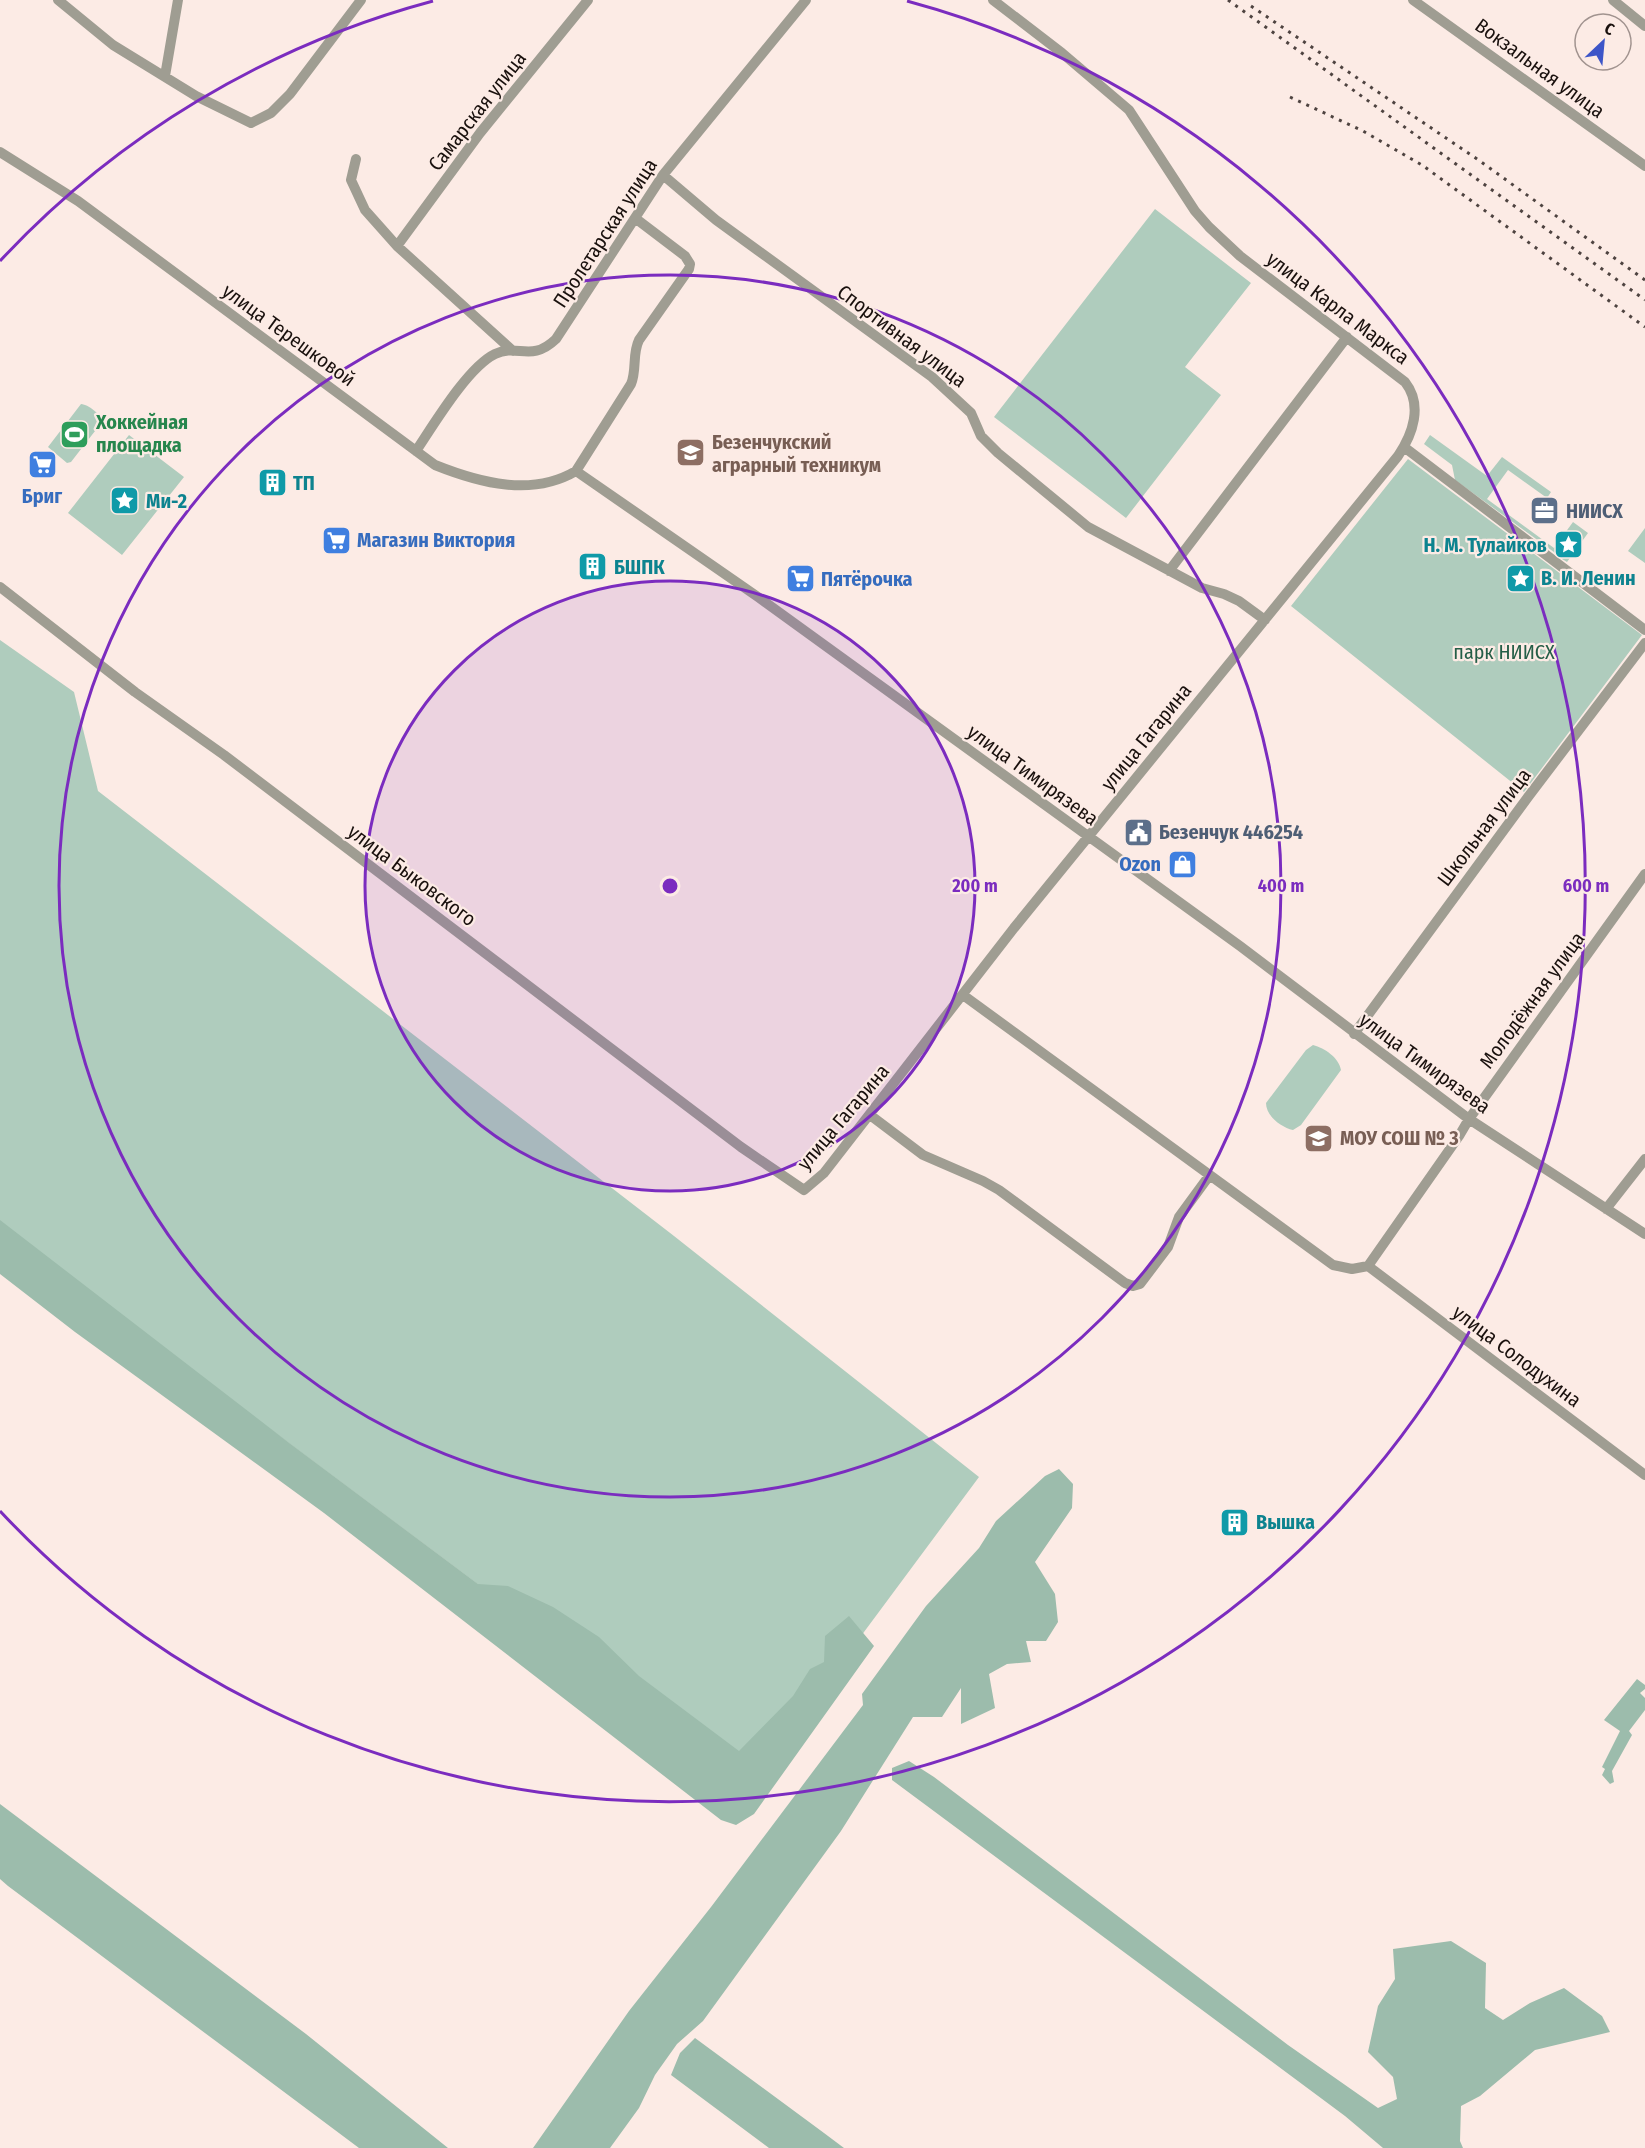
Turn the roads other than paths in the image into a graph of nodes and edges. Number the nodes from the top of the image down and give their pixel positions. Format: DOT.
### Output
graph roads {
  1 [pos="58,0"];
  2 [pos="178,0"];
  3 [pos="361,0"];
  4 [pos="588,0"];
  5 [pos="806,0"];
  6 [pos="993,0"];
  7 [pos="1413,0"];
  8 [pos="1613,0"];
  9 [pos="1645,26"];
  10 [pos="165,76"];
  11 [pos="0,152"];
  12 [pos="356,159"];
  13 [pos="1645,166"];
  14 [pos="663,175"];
  15 [pos="635,218"];
  16 [pos="397,246"];
  17 [pos="1347,337"];
  18 [pos="513,351"];
  19 [pos="1404,447"];
  20 [pos="416,451"];
  21 [pos="576,471"];
  22 [pos="1169,571"];
  23 [pos="0,587"];
  24 [pos="1265,620"];
  25 [pos="1645,630"];
  26 [pos="1645,643"];
  27 [pos="1088,837"];
  28 [pos="1645,874"];
  29 [pos="963,995"];
  30 [pos="1354,1034"];
  31 [pos="870,1115"];
  32 [pos="1469,1119"];
  33 [pos="1645,1159"];
  34 [pos="1209,1176"];
  35 [pos="804,1190"];
  36 [pos="1606,1209"];
  37 [pos="1645,1233"];
  38 [pos="1368,1266"];
  39 [pos="1645,1475"];
  1 -- 10 [label="street"];
  2 -- 10 [label="street"];
  3 -- 10 [label="street"];
  4 -- 16 [label="street, Самарская улица"];
  5 -- 14 [label="street, Пролетарская улица"];
  6 -- 17 [label="street, улица Карла Маркса"];
  7 -- 13 [label="street, Вокзальная улица"];
  8 -- 9 [label="street"];
  11 -- 20 [label="street, улица Терешковой"];
  12 -- 16 [label="street"];
  14 -- 15 [label="street, Пролетарская улица"];
  14 -- 22 [label="street, Спортивная улица"];
  15 -- 18 [label="street, Пролетарская улица"];
  15 -- 21 [label="street"];
  16 -- 18 [label="street"];
  17 -- 19 [label="street, улица Карла Маркса"];
  17 -- 22 [label="street"];
  18 -- 20 [label="street, Пролетарская улица"];
  19 -- 24 [label="street, улица Гагарина"];
  19 -- 25 [label="street"];
  20 -- 21 [label="street, улица Терешковой"];
  21 -- 27 [label="street, улица Тимирязева"];
  22 -- 24 [label="street, Спортивная улица"];
  23 -- 35 [label="street, улица Быковского"];
  24 -- 27 [label="street, улица Гагарина"];
  26 -- 30 [label="street, Школьная улица"];
  27 -- 29 [label="street, улица Гагарина"];
  27 -- 30 [label="street, улица Тимирязева"];
  28 -- 32 [label="street, Молодёжная улица"];
  29 -- 31 [label="street, улица Гагарина"];
  29 -- 34 [label="street"];
  30 -- 32 [label="street, улица Тимирязева"];
  31 -- 34 [label="street"];
  31 -- 35 [label="street, улица Гагарина"];
  32 -- 36 [label="street, улица Тимирязева"];
  32 -- 38 [label="street, Молодёжная улица"];
  33 -- 36 [label="street"];
  34 -- 38 [label="street"];
  36 -- 37 [label="street, улица Тимирязева"];
  38 -- 39 [label="street, улица Солодухина"];
}
